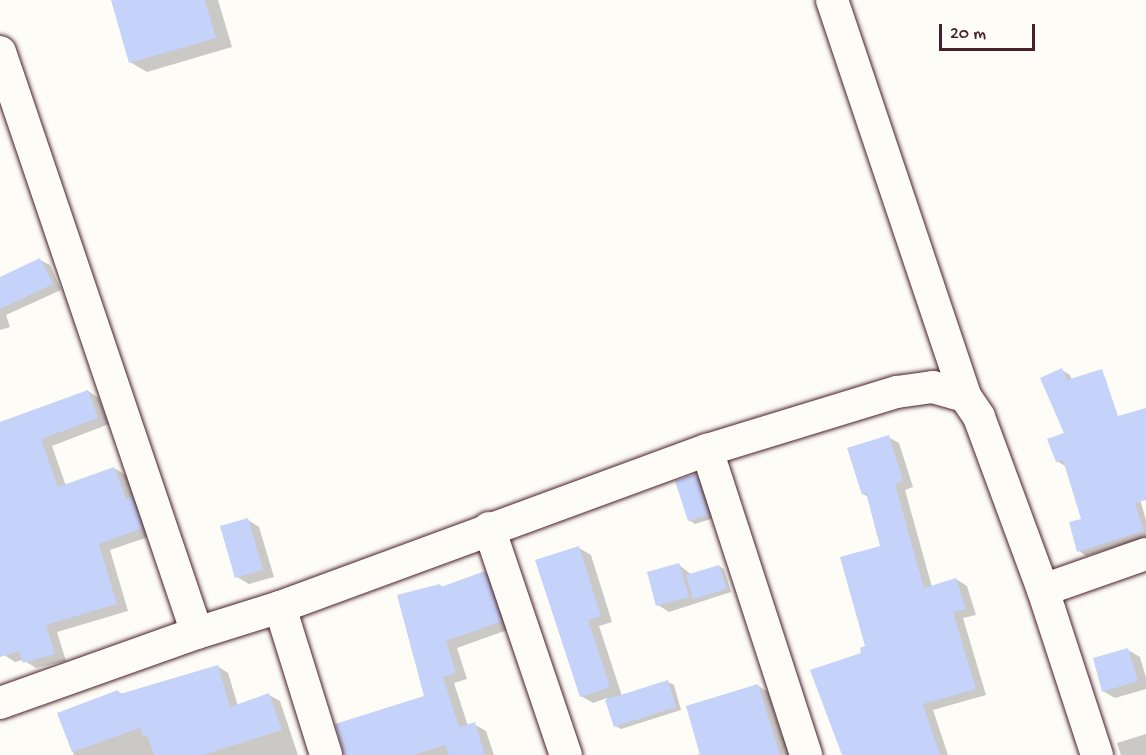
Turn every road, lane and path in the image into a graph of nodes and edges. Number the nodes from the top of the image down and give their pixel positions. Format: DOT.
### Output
graph roads {
  1 [pos="832,0"];
  2 [pos="0,52"];
  3 [pos="965,396"];
  4 [pos="706,450"];
  5 [pos="489,528"];
  6 [pos="1146,554"];
  7 [pos="1043,590"];
  8 [pos="280,607"];
  9 [pos="197,633"];
  10 [pos="0,703"];
  11 [pos="326,755"];
  12 [pos="566,755"];
  13 [pos="806,755"];
  14 [pos="1097,755"];
  1 -- 3 [label="street"];
  2 -- 9 [label="street"];
  3 -- 4 [label="street"];
  3 -- 7 [label="street"];
  4 -- 5 [label="street"];
  4 -- 13 [label="street"];
  5 -- 8 [label="street"];
  5 -- 12 [label="street"];
  6 -- 7 [label="street"];
  7 -- 14 [label="street"];
  8 -- 9 [label="street"];
  8 -- 11 [label="street"];
  9 -- 10 [label="street"];
}
